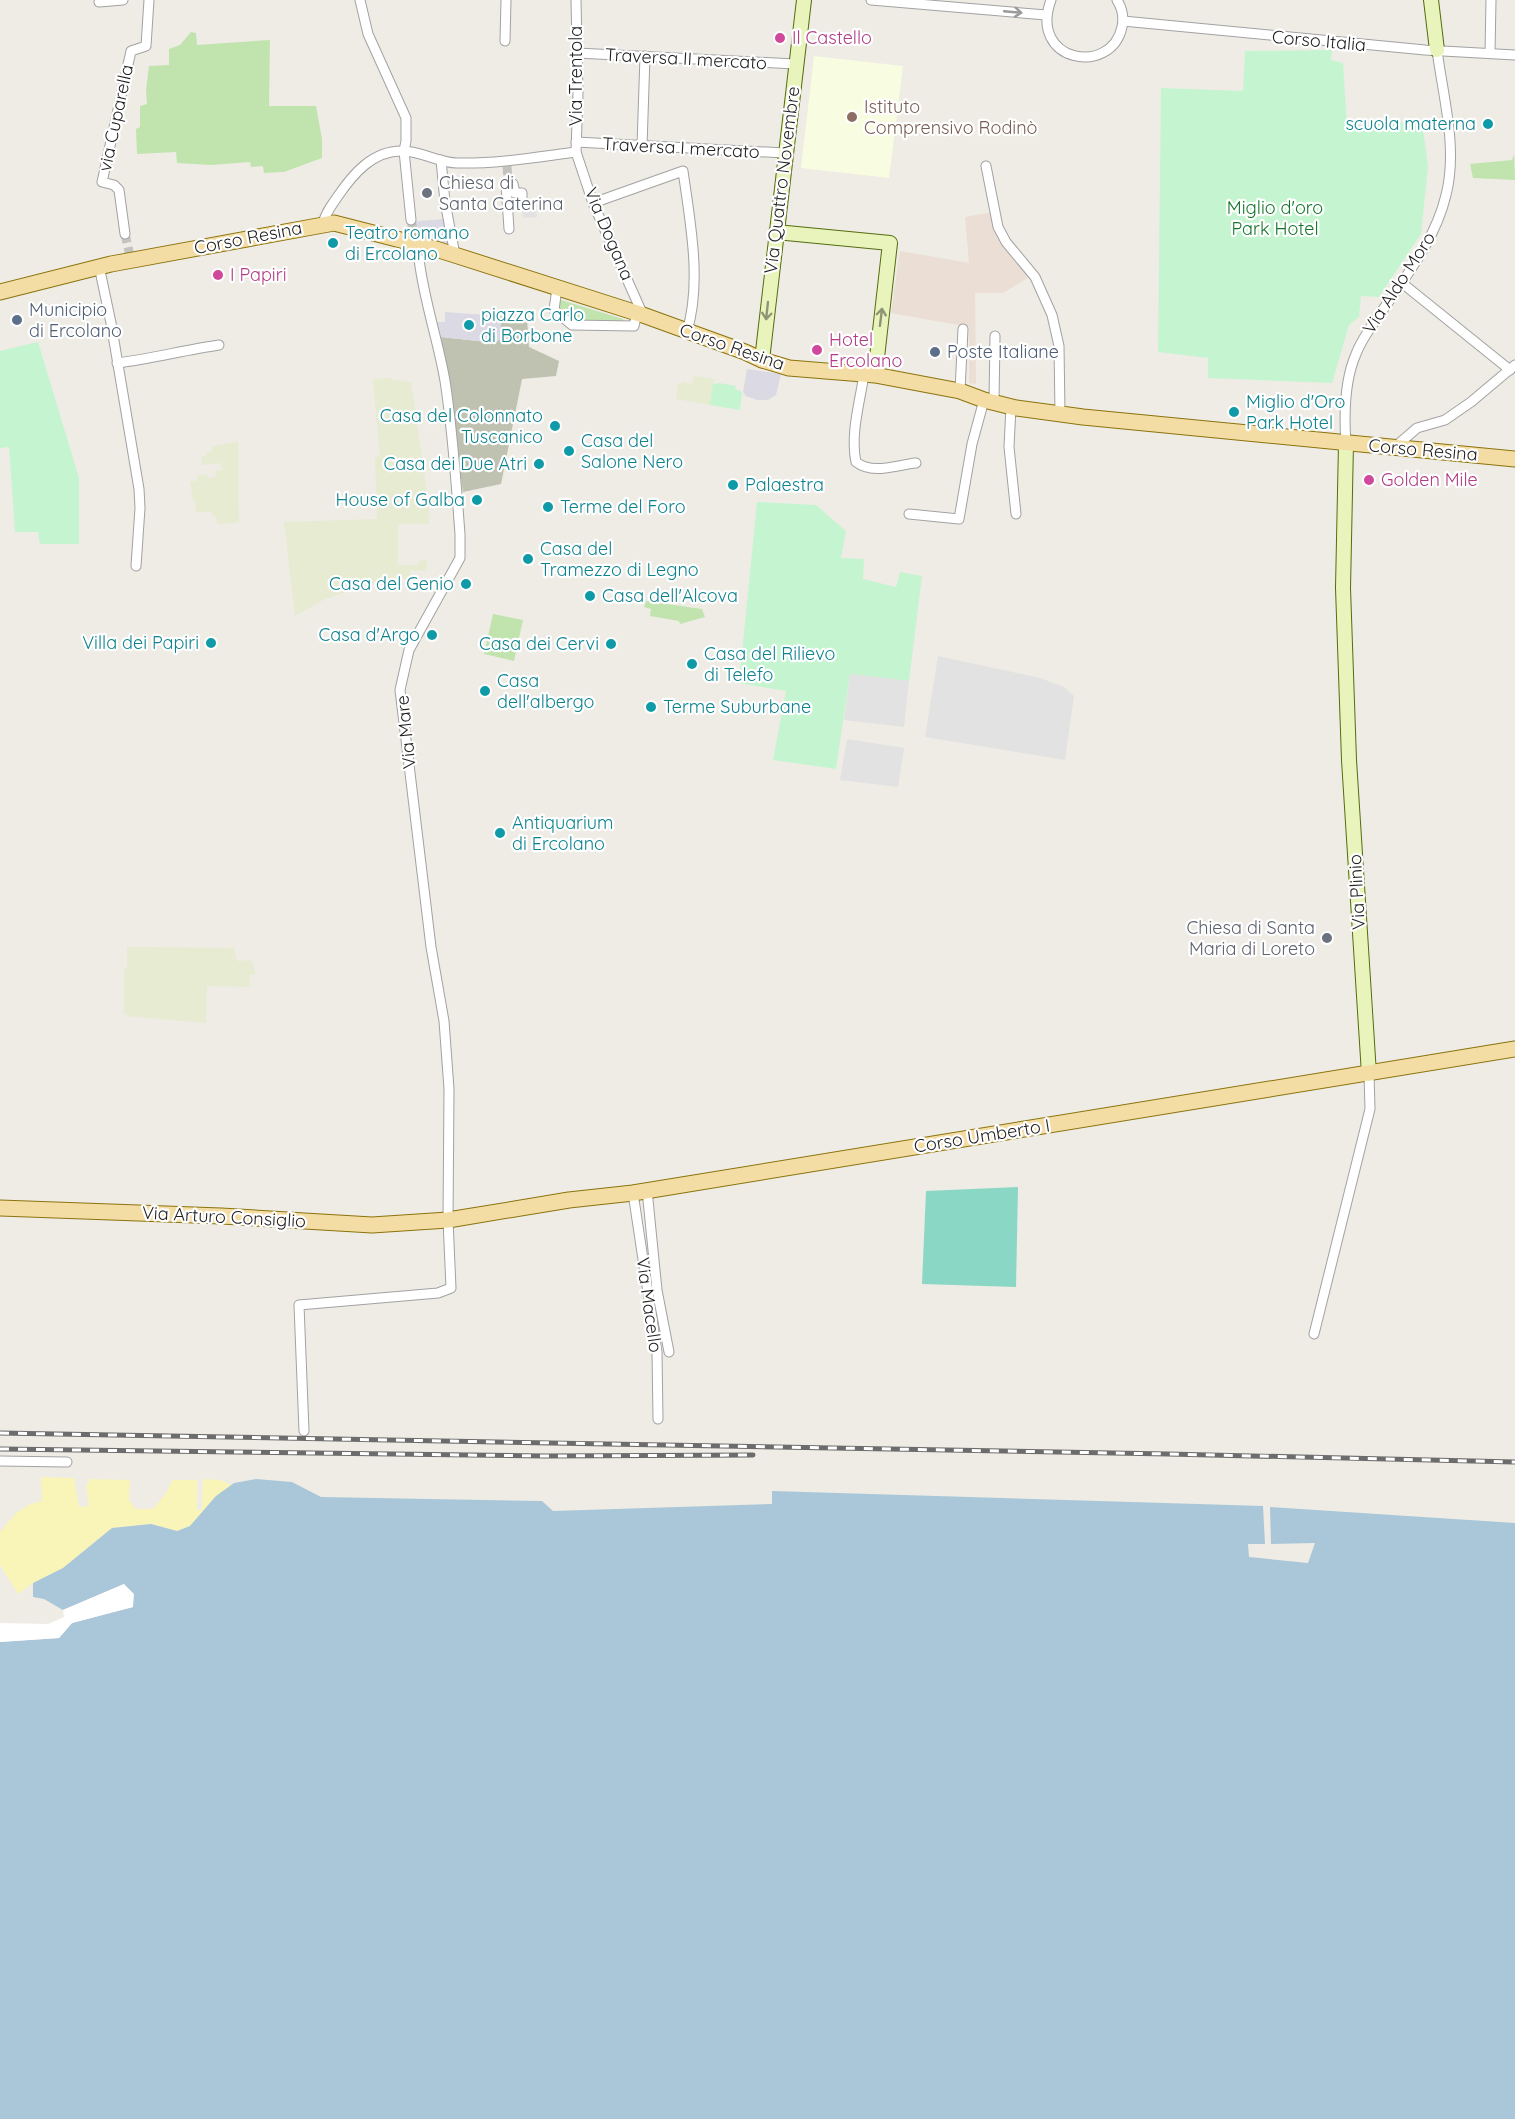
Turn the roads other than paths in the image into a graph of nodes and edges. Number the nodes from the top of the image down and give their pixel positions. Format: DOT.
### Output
graph roads {
  1 [pos="123,0"];
  2 [pos="149,0"];
  3 [pos="360,0"];
  4 [pos="506,0"];
  5 [pos="576,0"];
  6 [pos="804,0"];
  7 [pos="871,0"];
  8 [pos="1051,0"];
  9 [pos="1117,0"];
  10 [pos="1431,0"];
  11 [pos="1491,0"];
  12 [pos="99,2"];
  13 [pos="1046,15"];
  14 [pos="1123,21"];
  15 [pos="505,40"];
  16 [pos="1437,50"];
  17 [pos="577,53"];
  18 [pos="1490,53"];
  19 [pos="1515,55"];
  20 [pos="645,56"];
  21 [pos="795,64"];
  22 [pos="642,146"];
  23 [pos="576,147"];
  24 [pos="404,151"];
  25 [pos="785,153"];
  26 [pos="441,160"];
  27 [pos="986,166"];
  28 [pos="522,199"];
  29 [pos="593,203"];
  30 [pos="411,220"];
  31 [pos="323,224"];
  32 [pos="509,229"];
  33 [pos="776,232"];
  34 [pos="125,234"];
  35 [pos="454,255"];
  36 [pos="419,259"];
  37 [pos="99,266"];
  38 [pos="1402,283"];
  39 [pos="557,288"];
  40 [pos="0,292"];
  41 [pos="640,314"];
  42 [pos="963,329"];
  43 [pos="687,331"];
  44 [pos="995,336"];
  45 [pos="219,345"];
  46 [pos="762,360"];
  47 [pos="117,363"];
  48 [pos="1512,367"];
  49 [pos="869,375"];
  50 [pos="960,391"];
  51 [pos="989,401"];
  52 [pos="1011,407"];
  53 [pos="1060,414"];
  54 [pos="1346,444"];
  55 [pos="1395,447"];
  56 [pos="1515,459"];
  57 [pos="916,463"];
  58 [pos="909,514"];
  59 [pos="1016,514"];
  60 [pos="136,566"];
  61 [pos="1515,1050"];
  62 [pos="1369,1074"];
  63 [pos="640,1191"];
  64 [pos="0,1208"];
  65 [pos="448,1220"];
  66 [pos="1314,1334"];
  67 [pos="669,1352"];
  68 [pos="658,1419"];
  69 [pos="304,1431"];
  70 [pos="0,1461"];
  71 [pos="67,1462"];
  1 -- 12 [label="street"];
  2 -- 34 [label="street, via Cuparella"];
  3 -- 24 [label="street"];
  4 -- 15 [label="street"];
  5 -- 17 [label="street, Via Trentola"];
  6 -- 21 [label="street, Via Quattro Novembre"];
  7 -- 13 [label="street, one-way"];
  8 -- 13 [label="street"];
  9 -- 14 [label="street"];
  10 -- 16 [label="street"];
  11 -- 18 [label="street"];
  13 -- 14 [label="street"];
  14 -- 16 [label="street, Corso Italia"];
  16 -- 18 [label="street, Corso Italia"];
  16 -- 38 [label="street, Via Aldo Moro"];
  17 -- 20 [label="street, Traversa II mercato"];
  17 -- 23 [label="street, Via Trentola"];
  18 -- 19 [label="street, Corso Italia"];
  20 -- 21 [label="street, Traversa II mercato"];
  20 -- 22 [label="street"];
  21 -- 25 [label="street, Via Quattro Novembre"];
  22 -- 23 [label="street, Traversa I mercato"];
  22 -- 25 [label="street, Traversa I mercato"];
  23 -- 26 [label="street, Traversa I mercato"];
  23 -- 29 [label="street, Via Dogana"];
  24 -- 26 [label="street, Traversa I mercato"];
  24 -- 30 [label="street"];
  24 -- 31 [label="street"];
  25 -- 33 [label="street, Via Quattro Novembre"];
  26 -- 35 [label="street"];
  27 -- 53 [label="street"];
  28 -- 32 [label="street"];
  29 -- 41 [label="street, Via Dogana"];
  29 -- 43 [label="street"];
  31 -- 35 [label="main road, Corso Resina"];
  31 -- 37 [label="main road, Corso Resina"];
  33 -- 46 [label="street, Via Quattro Novembre, one-way"];
  49 -- 33 [label="street, one-way"];
  35 -- 39 [label="main road, Corso Resina"];
  36 -- 65 [label="street, Via Mare"];
  37 -- 40 [label="main road, Corso Resina"];
  37 -- 47 [label="street"];
  38 -- 48 [label="street"];
  38 -- 54 [label="street, Via Aldo Moro"];
  39 -- 41 [label="main road, Corso Resina"];
  39 -- 41 [label="street"];
  41 -- 43 [label="main road, Corso Resina"];
  42 -- 50 [label="street"];
  43 -- 46 [label="main road, Corso Resina"];
  44 -- 51 [label="street"];
  45 -- 47 [label="street"];
  46 -- 49 [label="main road, Corso Resina"];
  47 -- 60 [label="street"];
  48 -- 55 [label="street"];
  49 -- 50 [label="main road, Corso Resina"];
  49 -- 57 [label="street"];
  50 -- 51 [label="main road, Corso Resina"];
  51 -- 52 [label="main road, Corso Resina"];
  51 -- 58 [label="street"];
  52 -- 53 [label="main road, Corso Resina"];
  52 -- 59 [label="street"];
  53 -- 54 [label="main road, Corso Resina"];
  54 -- 55 [label="main road, Corso Resina"];
  54 -- 62 [label="street, Via Plinio"];
  55 -- 56 [label="main road, Corso Resina"];
  61 -- 62 [label="main road, Corso Umberto I"];
  62 -- 63 [label="main road, Corso Umberto I"];
  62 -- 66 [label="street, Via Plinio"];
  63 -- 65 [label="main road, Corso Umberto I"];
  63 -- 67 [label="street"];
  63 -- 68 [label="street, Via Macello"];
  64 -- 65 [label="main road, Via Arturo Consiglio"];
  65 -- 69 [label="street, Via Mare"];
  70 -- 71 [label="street"];
}
